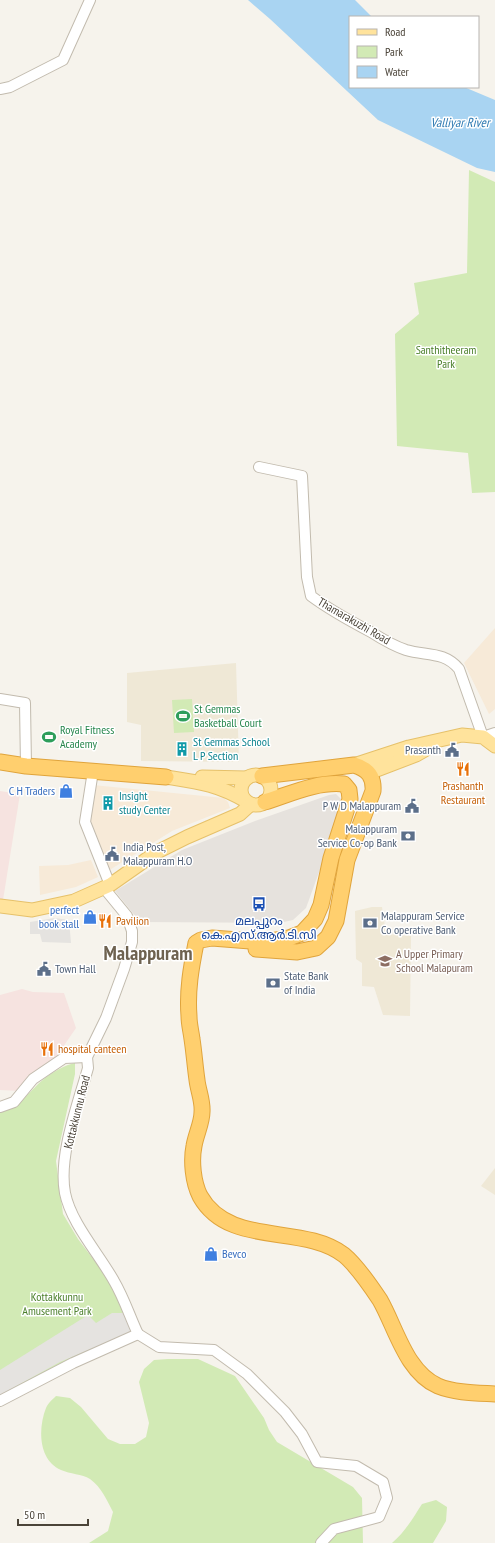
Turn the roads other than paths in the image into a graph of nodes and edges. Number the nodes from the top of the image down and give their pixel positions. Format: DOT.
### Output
graph roads {
  1 [pos="90,0"];
  2 [pos="0,89"];
  3 [pos="259,468"];
  4 [pos="0,699"];
  5 [pos="489,735"];
  6 [pos="442,740"];
  7 [pos="495,746"];
  8 [pos="0,762"];
  9 [pos="354,765"];
  10 [pos="26,766"];
  11 [pos="93,771"];
  12 [pos="369,773"];
  13 [pos="166,777"];
  14 [pos="255,777"];
  15 [pos="248,802"];
  16 [pos="266,802"];
  17 [pos="107,887"];
  18 [pos="0,906"];
  19 [pos="193,958"];
  20 [pos="87,1057"];
  21 [pos="0,1107"];
  22 [pos="138,1334"];
  23 [pos="495,1394"];
  24 [pos="0,1401"];
  25 [pos="321,1543"];
  1 -- 2 [label="street"];
  3 -- 5 [label="street, Thamarakuzhi Road"];
  4 -- 10 [label="street"];
  5 -- 6 [label="main road"];
  5 -- 7 [label="main road"];
  6 -- 9 [label="main road"];
  6 -- 12 [label="main road"];
  8 -- 10 [label="highway"];
  9 -- 12 [label="highway"];
  9 -- 14 [label="highway"];
  10 -- 11 [label="highway"];
  11 -- 13 [label="highway"];
  11 -- 17 [label="street, Kottakkunnu Road"];
  12 -- 19 [label="highway"];
  13 -- 14 [label="main road"];
  13 -- 15 [label="main road"];
  14 -- 15 [label="main road"];
  14 -- 16 [label="main road"];
  15 -- 16 [label="main road"];
  15 -- 17 [label="main road"];
  16 -- 19 [label="highway"];
  17 -- 18 [label="main road"];
  17 -- 20 [label="street, Kottakkunnu Road"];
  19 -- 23 [label="highway"];
  20 -- 21 [label="street"];
  20 -- 22 [label="street, Kottakkunnu Road"];
  22 -- 24 [label="street"];
  22 -- 25 [label="street"];
}
